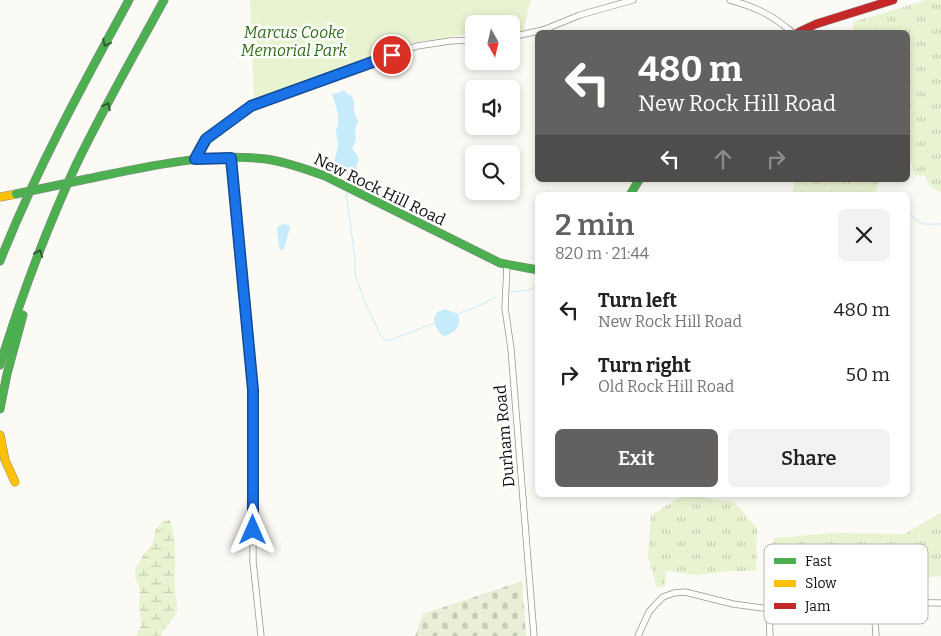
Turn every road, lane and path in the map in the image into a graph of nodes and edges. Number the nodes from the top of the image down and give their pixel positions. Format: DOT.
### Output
graph roads {
  1 [pos="129,0"];
  2 [pos="164,0"];
  3 [pos="633,0"];
  4 [pos="730,0"];
  5 [pos="893,0"];
  6 [pos="879,2"];
  7 [pos="751,3"];
  8 [pos="543,30"];
  9 [pos="790,30"];
  10 [pos="802,30"];
  11 [pos="535,32"];
  12 [pos="520,35"];
  13 [pos="465,40"];
  14 [pos="231,158"];
  15 [pos="195,159"];
  16 [pos="0,197"];
  17 [pos="0,261"];
  18 [pos="506,265"];
  19 [pos="535,270"];
  20 [pos="28,281"];
  21 [pos="0,365"];
  22 [pos="0,408"];
  23 [pos="0,435"];
  24 [pos="15,482"];
  25 [pos="928,603"];
  26 [pos="941,603"];
  27 [pos="764,608"];
  28 [pos="261,636"];
  29 [pos="534,636"];
  30 [pos="638,636"];
  1 -- 17 [label="main road, one-way"];
  20 -- 2 [label="main road, one-way"];
  3 -- 8 [label="street"];
  4 -- 7 [label="street"];
  5 -- 6 [label="main road"];
  6 -- 10 [label="main road"];
  7 -- 9 [label="street"];
  11 -- 12 [label="street"];
  13 -- 15 [label="street"];
  14 -- 15 [label="main road, New Rock Hill Road"];
  14 -- 18 [label="main road, New Rock Hill Road"];
  14 -- 28 [label="street"];
  15 -- 16 [label="main road, New Rock Hill Road, bridge"];
  18 -- 19 [label="main road"];
  18 -- 29 [label="street, Durham Road"];
  20 -- 21 [label="main road"];
  20 -- 22 [label="main road"];
  23 -- 24 [label="main road"];
  25 -- 26 [label="street"];
  27 -- 30 [label="street"];
}
